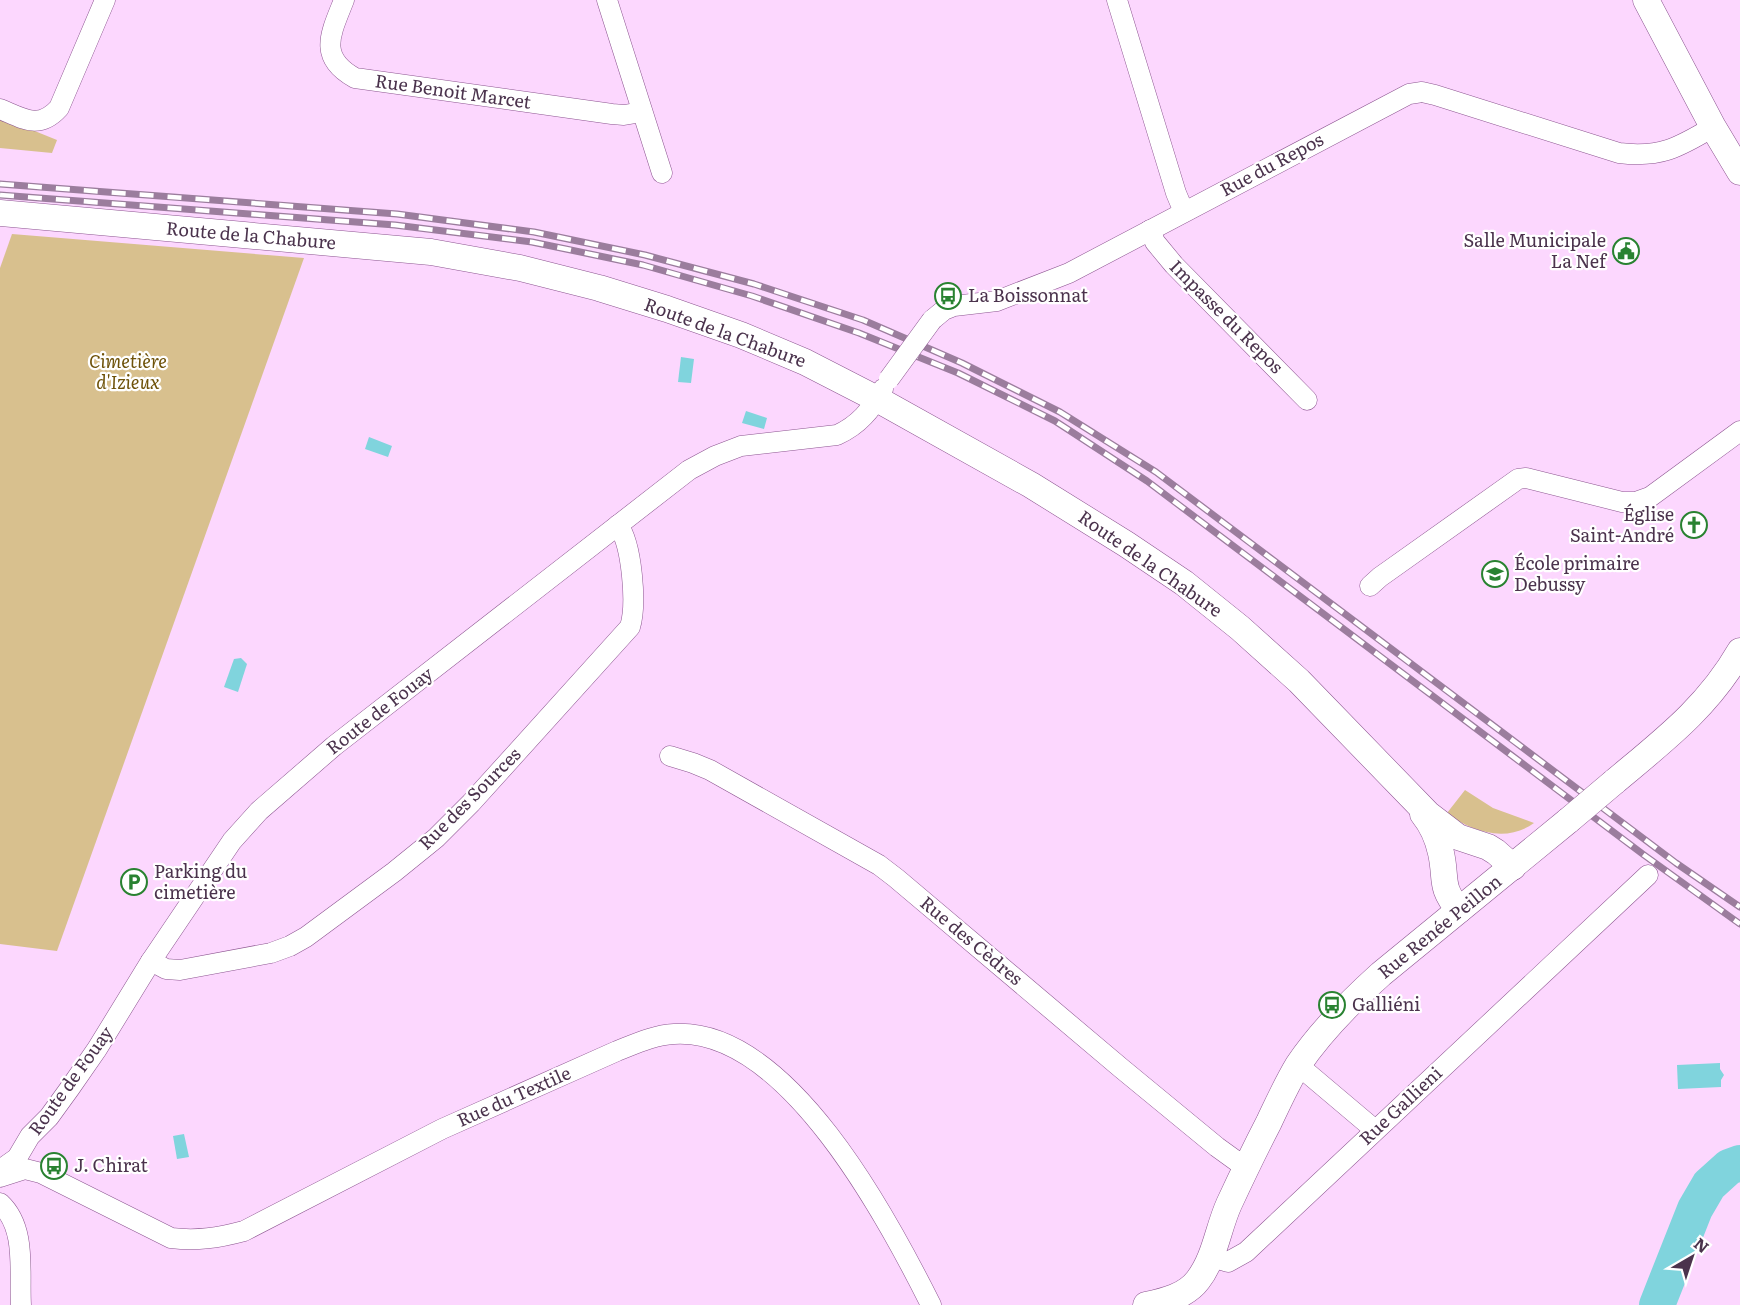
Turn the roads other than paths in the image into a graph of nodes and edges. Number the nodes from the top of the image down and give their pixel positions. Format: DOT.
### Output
graph roads {
  1 [pos="105,0"];
  2 [pos="344,0"];
  3 [pos="607,0"];
  4 [pos="1117,0"];
  5 [pos="1646,0"];
  6 [pos="0,110"];
  7 [pos="642,112"];
  8 [pos="1713,127"];
  9 [pos="1740,172"];
  10 [pos="662,173"];
  11 [pos="1184,212"];
  12 [pos="0,213"];
  13 [pos="1150,231"];
  14 [pos="883,389"];
  15 [pos="1307,400"];
  16 [pos="1740,431"];
  17 [pos="618,525"];
  18 [pos="1370,586"];
  19 [pos="1740,651"];
  20 [pos="670,756"];
  21 [pos="1416,804"];
  22 [pos="1512,867"];
  23 [pos="1648,875"];
  24 [pos="1459,910"];
  25 [pos="151,962"];
  26 [pos="1298,1065"];
  27 [pos="1375,1130"];
  28 [pos="1247,1166"];
  29 [pos="0,1170"];
  30 [pos="0,1178"];
  31 [pos="0,1203"];
  32 [pos="1211,1257"];
  33 [pos="21,1305"];
  34 [pos="932,1305"];
  35 [pos="1146,1305"];
  1 -- 6 [label="street"];
  2 -- 7 [label="street, Rue Benoit Marcet"];
  3 -- 7 [label="street"];
  4 -- 11 [label="street"];
  5 -- 8 [label="main road"];
  7 -- 10 [label="street"];
  8 -- 9 [label="main road"];
  8 -- 11 [label="street, Rue du Repos"];
  11 -- 13 [label="street, Rue du Repos"];
  12 -- 14 [label="main road, Route de la Chabure"];
  13 -- 14 [label="street, Rue du Repos, bridge"];
  13 -- 15 [label="street, Impasse du Repos"];
  14 -- 17 [label="street, Route de Fouay"];
  14 -- 21 [label="main road, Route de la Chabure"];
  16 -- 18 [label="street"];
  17 -- 25 [label="street, Route de Fouay"];
  17 -- 25 [label="street, Rue des Sources"];
  19 -- 22 [label="main road, Rue Renée Peillon, bridge"];
  20 -- 28 [label="street, Rue des Cèdres"];
  21 -- 22 [label="main road, Route de la Chabure"];
  21 -- 24 [label="main road, Route de la Chabure"];
  22 -- 24 [label="main road, Rue Renée Peillon"];
  23 -- 27 [label="street, Rue Gallieni"];
  24 -- 26 [label="main road, Rue Renée Peillon"];
  25 -- 29 [label="street, Route de Fouay"];
  26 -- 27 [label="street"];
  26 -- 28 [label="main road, Rue Renée Peillon"];
  27 -- 32 [label="street, Rue Gallieni"];
  28 -- 32 [label="main road, Rue Renée Peillon"];
  30 -- 34 [label="street, Rue du Textile"];
  31 -- 33 [label="street"];
  32 -- 35 [label="main road"];
}
